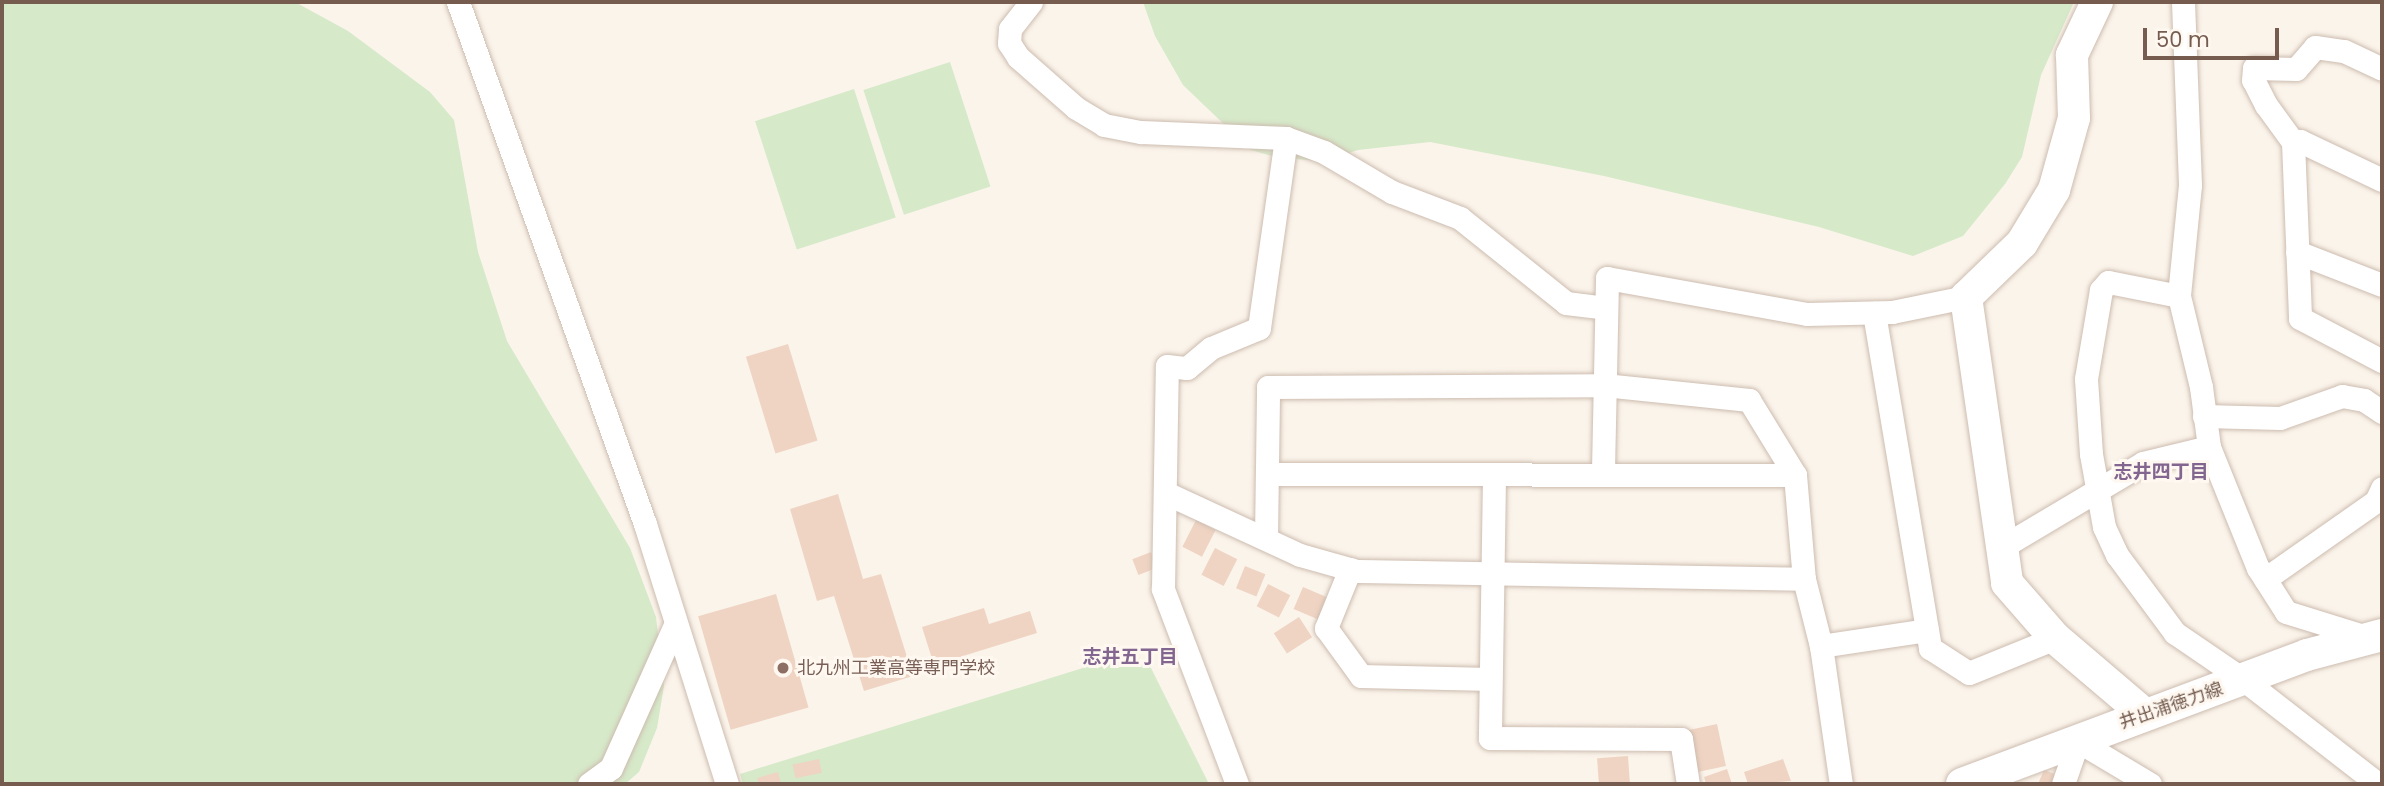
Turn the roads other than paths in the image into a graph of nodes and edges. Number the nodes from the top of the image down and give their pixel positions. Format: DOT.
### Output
graph roads {
  1 [pos="458,2"];
  2 [pos="1031,2"];
  3 [pos="2097,2"];
  4 [pos="2183,2"];
  5 [pos="2382,69"];
  6 [pos="1286,138"];
  7 [pos="2293,142"];
  8 [pos="2382,180"];
  9 [pos="2297,252"];
  10 [pos="2382,285"];
  11 [pos="2179,296"];
  12 [pos="1966,297"];
  13 [pos="1606,308"];
  14 [pos="1874,313"];
  15 [pos="2382,361"];
  16 [pos="1604,385"];
  17 [pos="2382,412"];
  18 [pos="2204,416"];
  19 [pos="2208,447"];
  20 [pos="1603,471"];
  21 [pos="1267,474"];
  22 [pos="1795,475"];
  23 [pos="1494,477"];
  24 [pos="2382,488"];
  25 [pos="2098,491"];
  26 [pos="1168,494"];
  27 [pos="1266,538"];
  28 [pos="2002,547"];
  29 [pos="1350,569"];
  30 [pos="1489,573"];
  31 [pos="1804,579"];
  32 [pos="2265,579"];
  33 [pos="675,625"];
  34 [pos="1927,630"];
  35 [pos="2375,636"];
  36 [pos="2055,638"];
  37 [pos="1821,646"];
  38 [pos="1490,679"];
  39 [pos="2244,680"];
  40 [pos="2143,713"];
  41 [pos="2078,741"];
  42 [pos="2147,783"];
  43 [pos="589,784"];
  44 [pos="727,784"];
  45 [pos="1237,784"];
  46 [pos="1688,784"];
  47 [pos="1841,784"];
  48 [pos="1962,784"];
  49 [pos="2063,784"];
  50 [pos="2378,784"];
  1 -- 33 [label="street"];
  2 -- 6 [label="street"];
  3 -- 12 [label="street"];
  4 -- 11 [label="street"];
  5 -- 7 [label="street"];
  6 -- 13 [label="street"];
  6 -- 26 [label="street"];
  7 -- 8 [label="street"];
  7 -- 9 [label="street"];
  9 -- 10 [label="street"];
  9 -- 15 [label="street"];
  11 -- 18 [label="street"];
  11 -- 25 [label="street"];
  12 -- 14 [label="street"];
  12 -- 28 [label="street"];
  13 -- 14 [label="street"];
  13 -- 16 [label="street"];
  14 -- 34 [label="street"];
  16 -- 20 [label="street"];
  16 -- 21 [label="street"];
  16 -- 22 [label="street"];
  17 -- 18 [label="street"];
  18 -- 19 [label="street"];
  19 -- 25 [label="street"];
  19 -- 32 [label="street"];
  20 -- 22 [label="street"];
  20 -- 23 [label="street"];
  21 -- 23 [label="street"];
  21 -- 27 [label="street"];
  22 -- 31 [label="street"];
  23 -- 30 [label="street"];
  24 -- 32 [label="street"];
  25 -- 28 [label="street"];
  25 -- 39 [label="street"];
  26 -- 27 [label="street"];
  26 -- 45 [label="street"];
  27 -- 29 [label="street"];
  28 -- 36 [label="street"];
  29 -- 30 [label="street"];
  29 -- 38 [label="street"];
  30 -- 31 [label="street"];
  30 -- 38 [label="street"];
  31 -- 37 [label="street"];
  32 -- 35 [label="street"];
  33 -- 43 [label="street"];
  33 -- 44 [label="street"];
  34 -- 36 [label="street"];
  34 -- 37 [label="street"];
  35 -- 39 [label="street, 井出浦徳力線"];
  36 -- 40 [label="street"];
  37 -- 47 [label="street"];
  38 -- 46 [label="street"];
  39 -- 40 [label="street, 井出浦徳力線"];
  39 -- 50 [label="street"];
  40 -- 41 [label="street, 井出浦徳力線"];
  41 -- 42 [label="street"];
  41 -- 48 [label="street, 井出浦徳力線"];
  41 -- 49 [label="street"];
}
